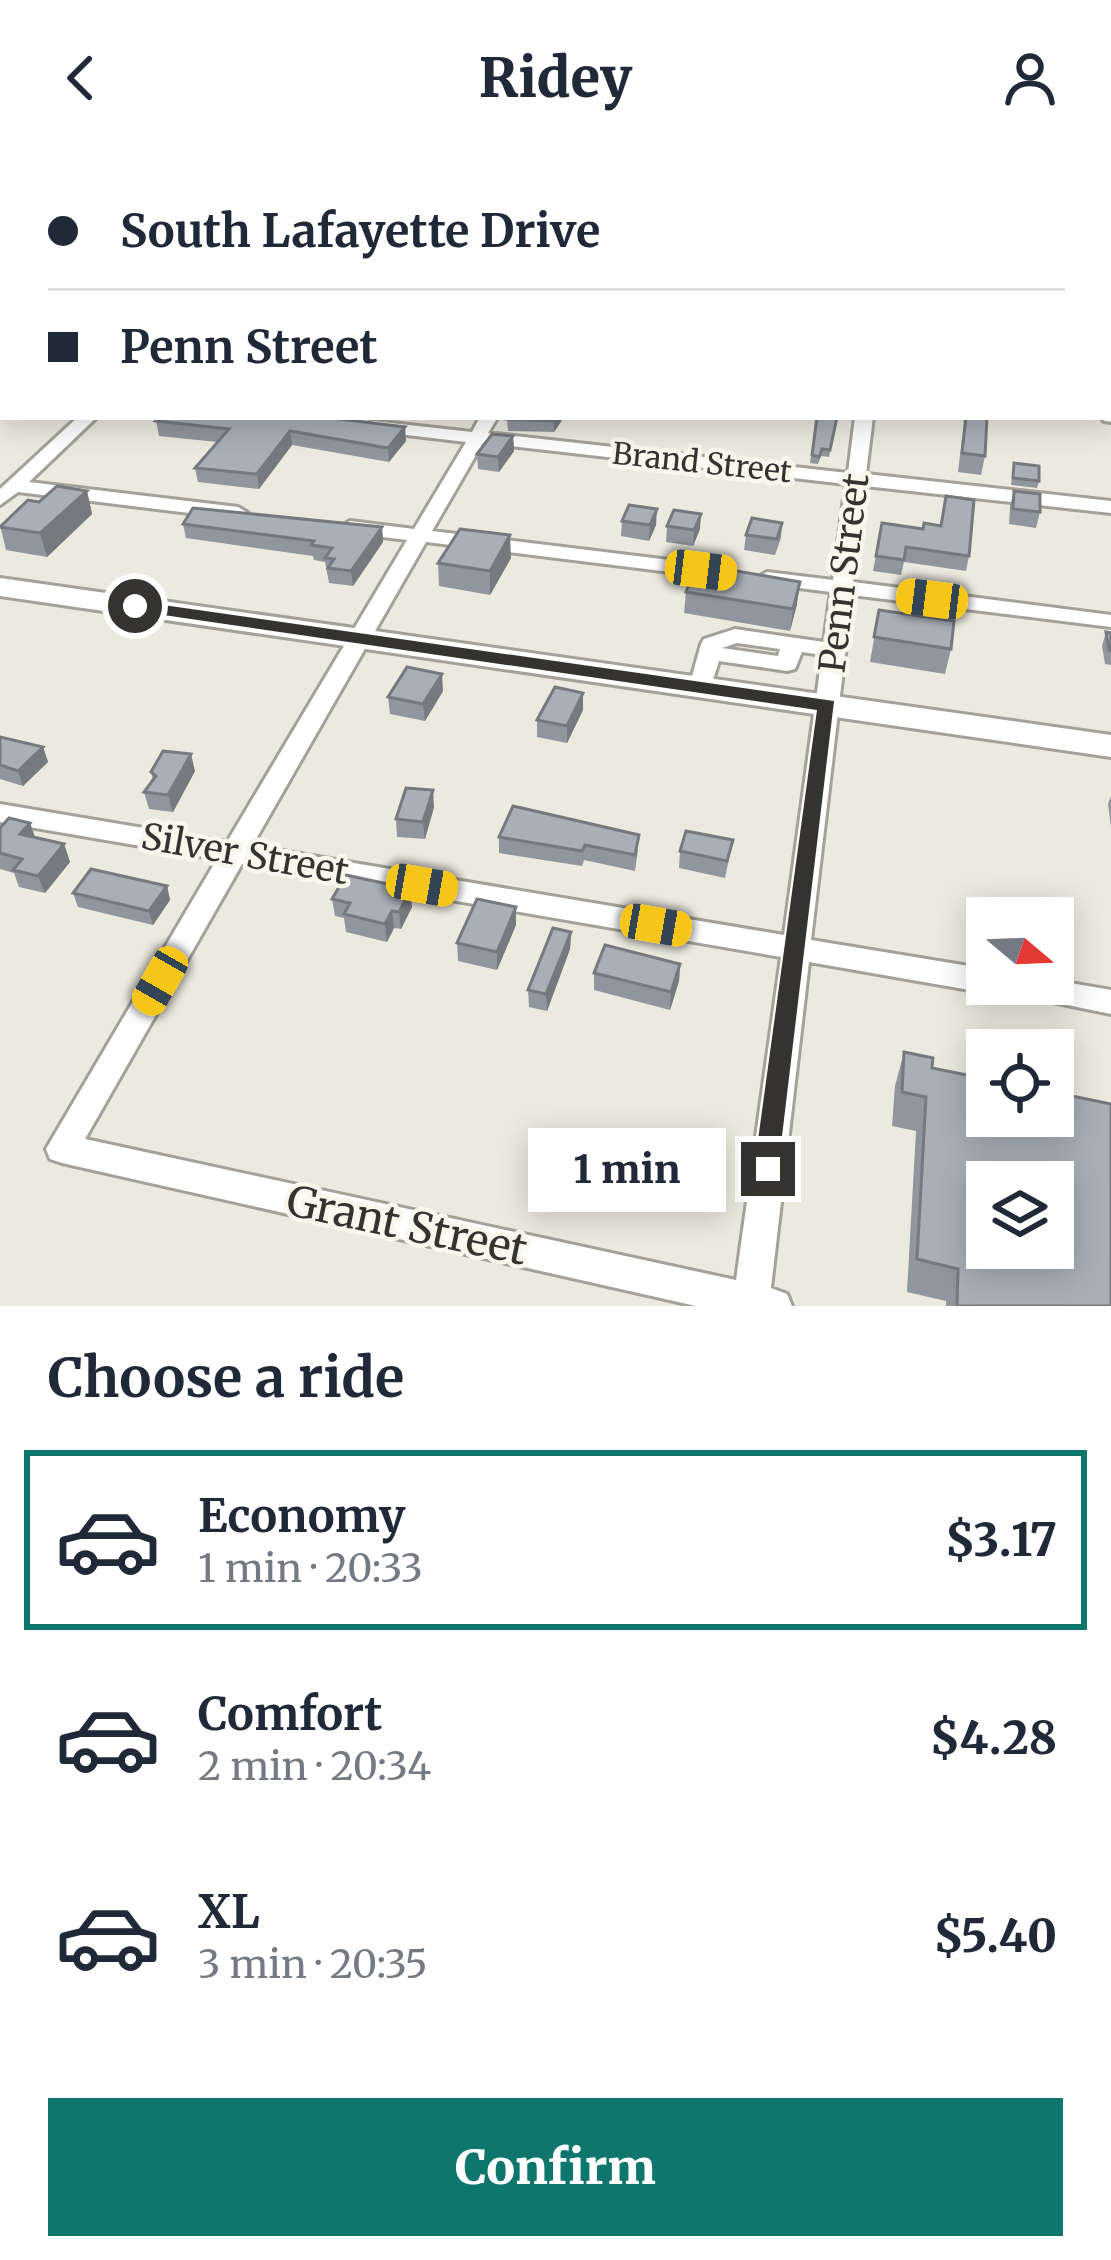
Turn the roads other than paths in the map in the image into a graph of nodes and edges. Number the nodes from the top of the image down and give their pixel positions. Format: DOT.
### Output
graph roads {
  1 [pos="85,420"];
  2 [pos="864,420"];
  3 [pos="362,425"];
  4 [pos="483,427"];
  5 [pos="856,479"];
  6 [pos="7,492"];
  7 [pos="1111,507"];
  8 [pos="253,515"];
  9 [pos="324,524"];
  10 [pos="419,535"];
  11 [pos="0,586"];
  12 [pos="842,588"];
  13 [pos="1111,621"];
  14 [pos="359,638"];
  15 [pos="834,650"];
  16 [pos="701,687"];
  17 [pos="827,705"];
  18 [pos="1111,746"];
  19 [pos="0,813"];
  20 [pos="235,852"];
  21 [pos="796,950"];
  22 [pos="966,978"];
  23 [pos="1074,996"];
  24 [pos="1111,1002"];
  25 [pos="762,1304"];
  1 -- 6 [label="street"];
  2 -- 5 [label="street, Penn Street"];
  3 -- 4 [label="street, Brand Street"];
  4 -- 5 [label="street, Brand Street"];
  4 -- 10 [label="street"];
  5 -- 7 [label="street, Brand Street"];
  5 -- 12 [label="street, Penn Street"];
  6 -- 8 [label="street"];
  9 -- 10 [label="street"];
  10 -- 12 [label="street"];
  10 -- 14 [label="street"];
  11 -- 14 [label="main road"];
  12 -- 13 [label="street"];
  12 -- 15 [label="street, Penn Street"];
  14 -- 16 [label="main road"];
  14 -- 20 [label="street"];
  15 -- 16 [label="street"];
  15 -- 17 [label="street, Penn Street"];
  16 -- 17 [label="main road"];
  17 -- 18 [label="main road"];
  17 -- 21 [label="street, Penn Street"];
  19 -- 20 [label="street, Silver Street"];
  20 -- 21 [label="street, Silver Street"];
  20 -- 25 [label="street, Grant Street"];
  21 -- 22 [label="street, Silver Street"];
  21 -- 25 [label="street, Penn Street"];
  23 -- 24 [label="street"];
}
